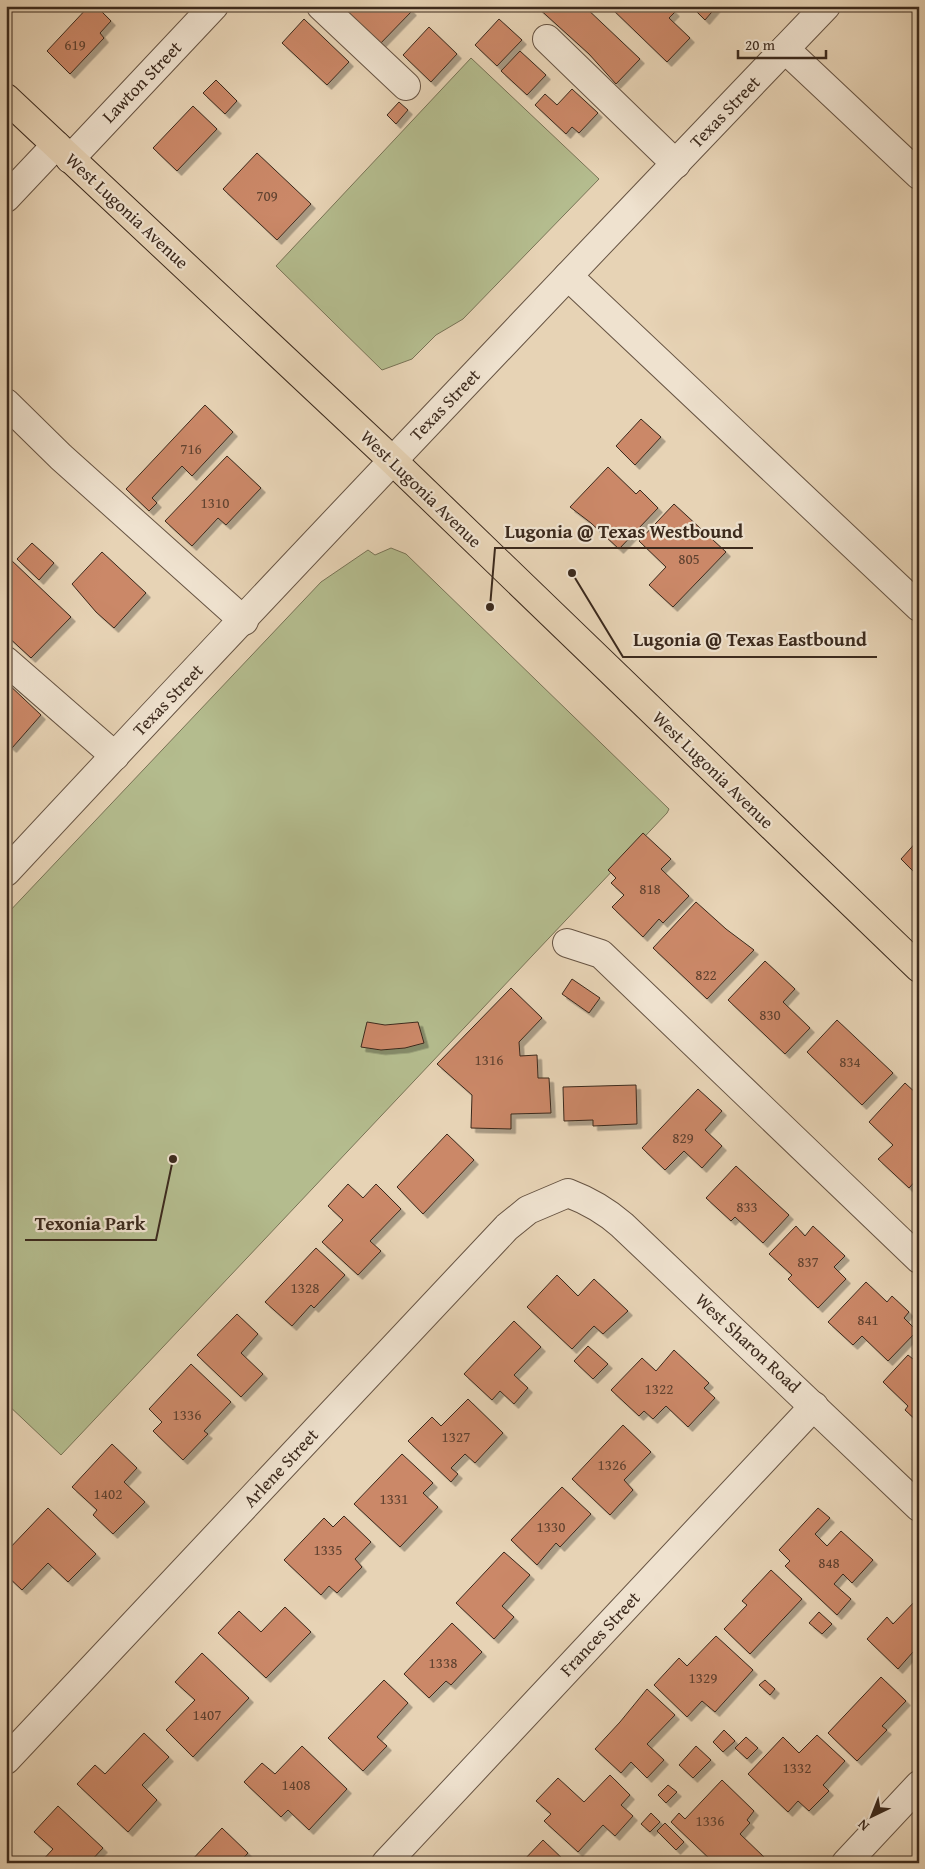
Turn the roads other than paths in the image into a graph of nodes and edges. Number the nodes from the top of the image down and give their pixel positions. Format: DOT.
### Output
graph roads {
  1 [pos="214,6"];
  2 [pos="321,6"];
  3 [pos="826,6"];
  4 [pos="547,39"];
  5 [pos="785,49"];
  6 [pos="406,86"];
  7 [pos="6,98"];
  8 [pos="63,152"];
  9 [pos="676,164"];
  10 [pos="919,175"];
  11 [pos="6,198"];
  12 [pos="568,276"];
  13 [pos="6,403"];
  14 [pos="392,460"];
  15 [pos="919,607"];
  16 [pos="244,621"];
  17 [pos="6,661"];
  18 [pos="115,756"];
  19 [pos="6,872"];
  20 [pos="567,943"];
  21 [pos="919,968"];
  22 [pos="568,1193"];
  23 [pos="919,1259"];
  24 [pos="814,1406"];
  25 [pos="919,1507"];
  26 [pos="6,1760"];
  27 [pos="919,1785"];
  28 [pos="386,1863"];
  29 [pos="846,1863"];
  1 -- 8 [label="street, Lawton Street"];
  2 -- 6 [label="street"];
  3 -- 5 [label="street, Texas Street"];
  4 -- 9 [label="street"];
  5 -- 9 [label="street, Texas Street"];
  5 -- 10 [label="street"];
  7 -- 8 [label="main road, West Lugonia Avenue"];
  8 -- 11 [label="street, Lawton Street"];
  8 -- 14 [label="main road, West Lugonia Avenue"];
  9 -- 12 [label="street, Texas Street"];
  12 -- 14 [label="street, Texas Street"];
  12 -- 15 [label="street"];
  13 -- 16 [label="street"];
  14 -- 16 [label="street, Texas Street"];
  14 -- 21 [label="main road, West Lugonia Avenue"];
  16 -- 18 [label="street, Texas Street"];
  17 -- 18 [label="street"];
  18 -- 19 [label="street, Texas Street"];
  20 -- 23 [label="street"];
  22 -- 24 [label="street, West Sharon Road"];
  22 -- 26 [label="street, Arlene Street"];
  24 -- 25 [label="street, West Sharon Road"];
  24 -- 28 [label="street, Frances Street"];
  27 -- 29 [label="street"];
}
